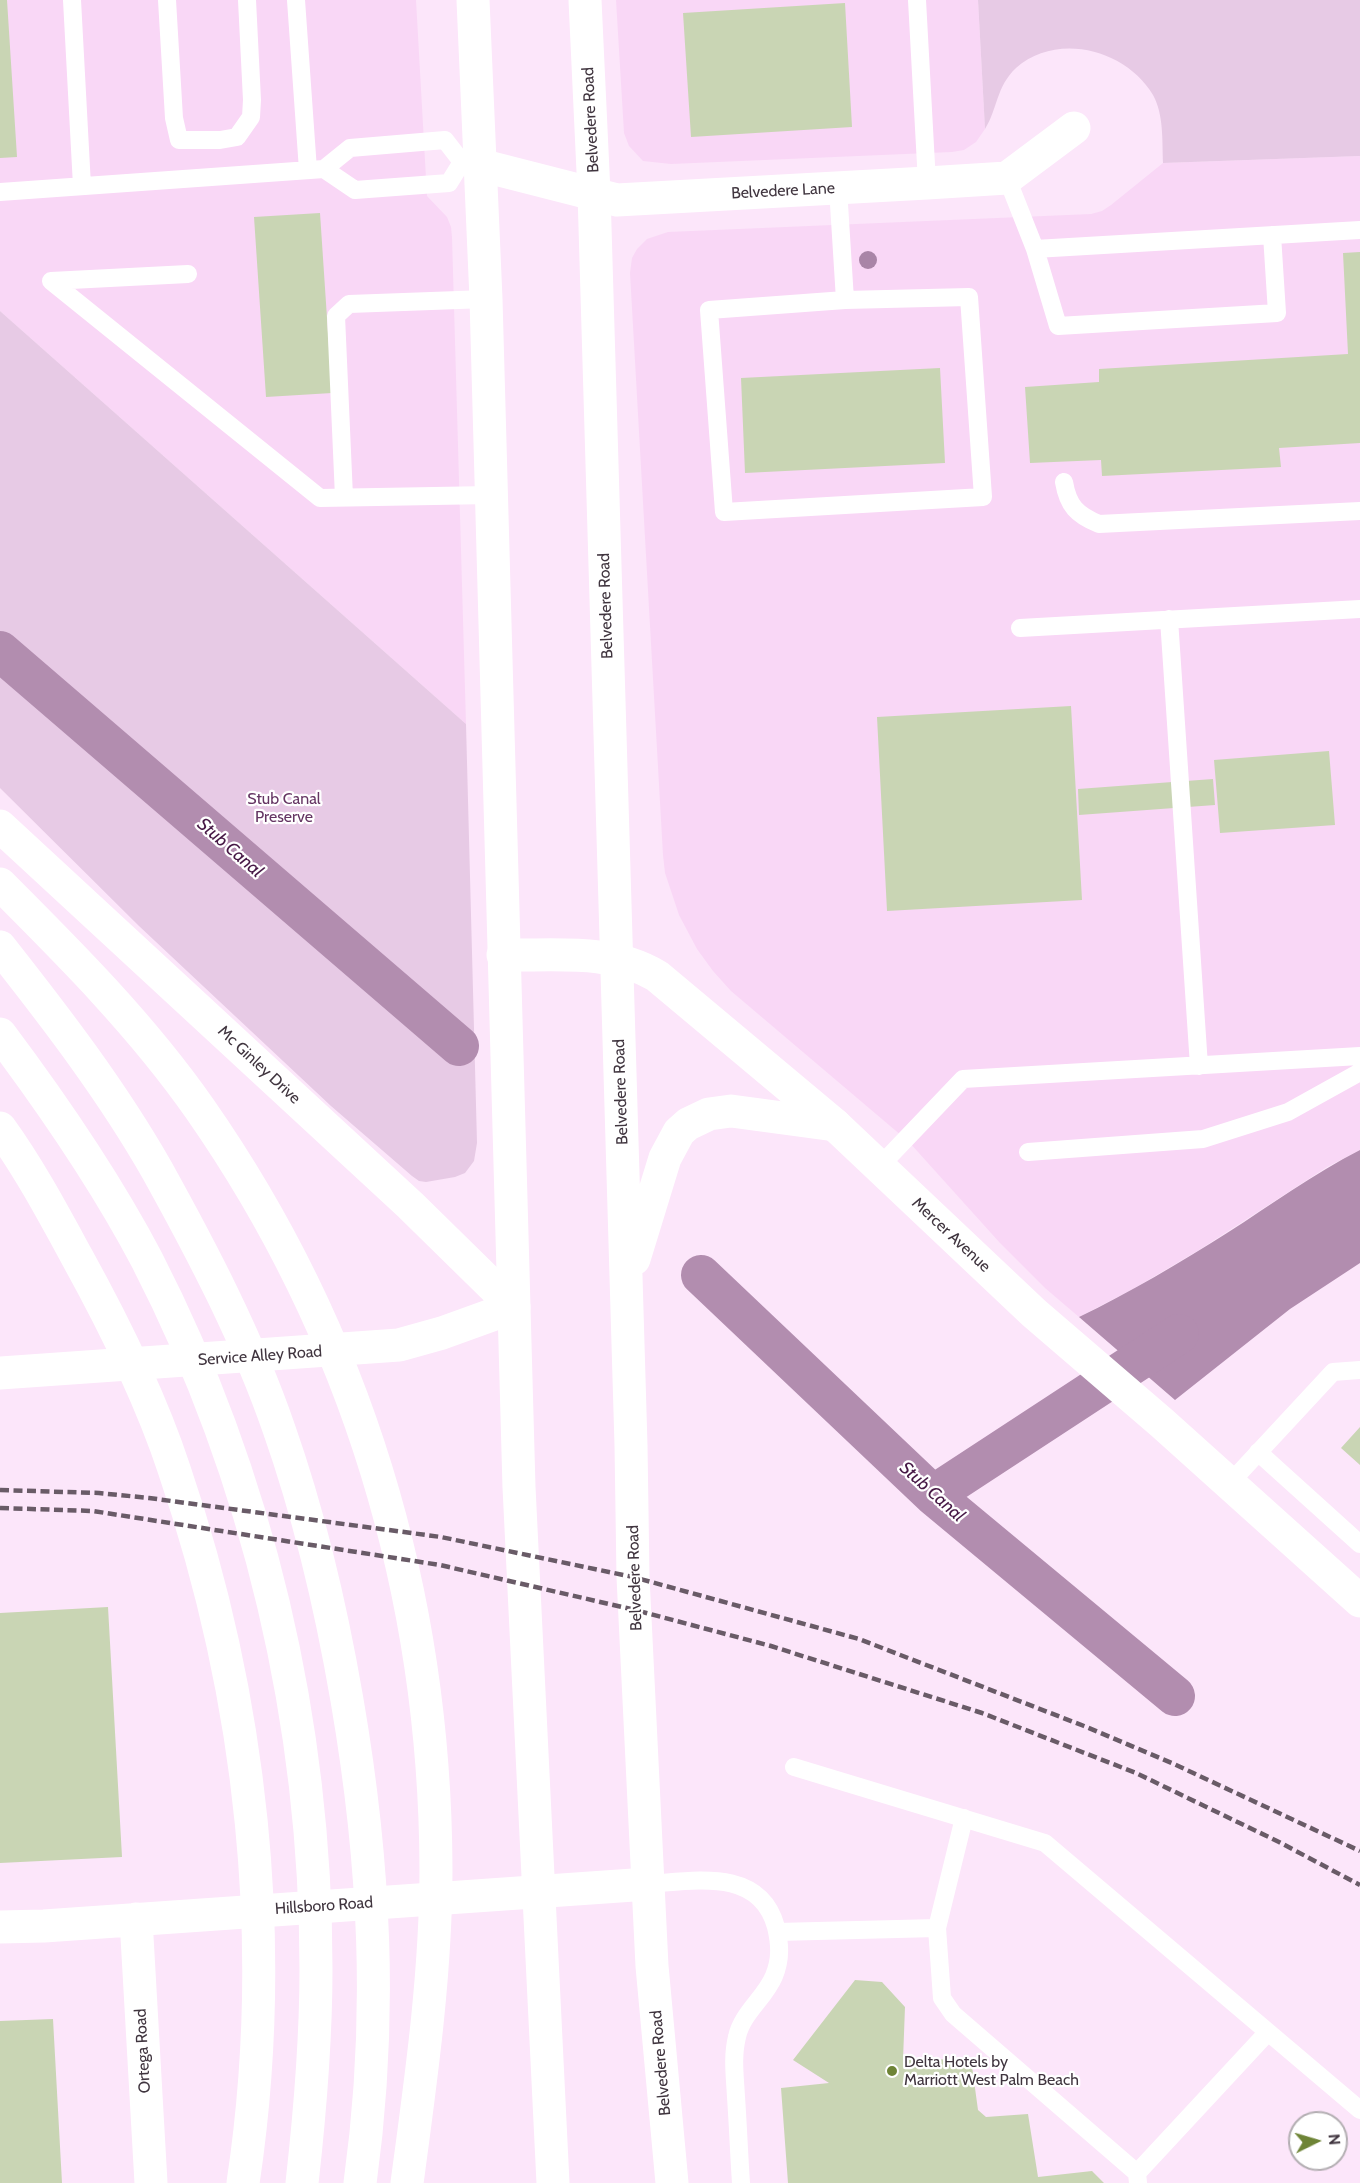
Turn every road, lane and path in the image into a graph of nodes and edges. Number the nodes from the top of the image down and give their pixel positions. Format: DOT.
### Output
graph roads {
  1 [pos="72,0"];
  2 [pos="167,0"];
  3 [pos="247,0"];
  4 [pos="296,0"];
  5 [pos="473,0"];
  6 [pos="585,0"];
  7 [pos="917,0"];
  8 [pos="1074,129"];
  9 [pos="471,163"];
  10 [pos="316,170"];
  11 [pos="1007,178"];
  12 [pos="927,183"];
  13 [pos="82,186"];
  14 [pos="838,188"];
  15 [pos="0,192"];
  16 [pos="594,193"];
  17 [pos="1360,230"];
  18 [pos="1272,235"];
  19 [pos="1035,249"];
  20 [pos="188,274"];
  21 [pos="486,299"];
  22 [pos="845,300"];
  23 [pos="1064,482"];
  24 [pos="491,495"];
  25 [pos="344,497"];
  26 [pos="1360,511"];
  27 [pos="1360,609"];
  28 [pos="1169,619"];
  29 [pos="1020,628"];
  30 [pos="0,826"];
  31 [pos="0,884"];
  32 [pos="0,947"];
  33 [pos="503,956"];
  34 [pos="617,959"];
  35 [pos="0,1034"];
  36 [pos="1360,1056"];
  37 [pos="1199,1066"];
  38 [pos="1360,1072"];
  39 [pos="835,1125"];
  40 [pos="0,1128"];
  41 [pos="1028,1152"];
  42 [pos="879,1167"];
  43 [pos="626,1284"];
  44 [pos="514,1307"];
  45 [pos="1360,1370"];
  46 [pos="0,1373"];
  47 [pos="1258,1452"];
  48 [pos="1229,1484"];
  49 [pos="1360,1544"];
  50 [pos="1360,1601"];
  51 [pos="794,1767"];
  52 [pos="964,1818"];
  53 [pos="648,1884"];
  54 [pos="538,1892"];
  55 [pos="136,1919"];
  56 [pos="0,1927"];
  57 [pos="937,1928"];
  58 [pos="777,1932"];
  59 [pos="1268,2032"];
  60 [pos="1360,2110"];
  61 [pos="1138,2178"];
  62 [pos="151,2183"];
  63 [pos="243,2183"];
  64 [pos="302,2183"];
  65 [pos="360,2183"];
  66 [pos="406,2183"];
  67 [pos="553,2183"];
  68 [pos="672,2183"];
  69 [pos="741,2183"];
  1 -- 13 [label="lane"];
  2 -- 3 [label="lane"];
  4 -- 10 [label="lane"];
  5 -- 9 [label="main road"];
  6 -- 16 [label="main road, Belvedere Road"];
  7 -- 12 [label="lane"];
  8 -- 11 [label="main road"];
  9 -- 10 [label="lane"];
  9 -- 10 [label="lane"];
  9 -- 16 [label="main road, Belvedere Lane"];
  9 -- 21 [label="main road"];
  10 -- 13 [label="lane"];
  11 -- 12 [label="main road, Belvedere Lane"];
  11 -- 19 [label="lane"];
  12 -- 14 [label="main road, Belvedere Lane"];
  13 -- 15 [label="lane"];
  14 -- 16 [label="main road, Belvedere Lane"];
  14 -- 22 [label="lane"];
  16 -- 34 [label="main road, Belvedere Road"];
  17 -- 18 [label="lane"];
  18 -- 19 [label="lane"];
  18 -- 19 [label="lane"];
  20 -- 25 [label="lane"];
  21 -- 24 [label="main road"];
  21 -- 25 [label="lane"];
  22 -- 22 [label="lane"];
  23 -- 26 [label="lane"];
  24 -- 25 [label="lane"];
  24 -- 33 [label="main road"];
  27 -- 28 [label="lane"];
  28 -- 29 [label="lane"];
  28 -- 37 [label="lane"];
  30 -- 44 [label="main road, Mc Ginley Drive"];
  31 -- 66 [label="main road"];
  32 -- 65 [label="main road"];
  33 -- 34 [label="main road, Mercer Avenue"];
  33 -- 44 [label="main road"];
  34 -- 39 [label="main road, Mercer Avenue"];
  34 -- 43 [label="main road, Belvedere Road"];
  35 -- 64 [label="main road"];
  36 -- 37 [label="lane"];
  37 -- 42 [label="lane"];
  38 -- 41 [label="lane"];
  39 -- 42 [label="main road, Mercer Avenue"];
  39 -- 43 [label="main road"];
  40 -- 63 [label="main road"];
  42 -- 48 [label="main road, Mercer Avenue"];
  43 -- 53 [label="main road, Belvedere Road"];
  44 -- 46 [label="main road, Service Alley Road"];
  44 -- 54 [label="main road"];
  45 -- 47 [label="lane"];
  47 -- 48 [label="lane"];
  47 -- 49 [label="lane"];
  48 -- 50 [label="main road, Mercer Avenue"];
  51 -- 52 [label="lane"];
  52 -- 57 [label="lane"];
  52 -- 59 [label="lane"];
  53 -- 54 [label="main road, Hillsboro Road"];
  53 -- 58 [label="lane"];
  53 -- 68 [label="main road, Belvedere Road"];
  54 -- 55 [label="main road, Hillsboro Road"];
  54 -- 67 [label="main road"];
  55 -- 56 [label="main road, Hillsboro Road"];
  55 -- 62 [label="main road, Ortega Road"];
  57 -- 58 [label="lane"];
  57 -- 61 [label="lane"];
  58 -- 69 [label="lane"];
  59 -- 60 [label="lane"];
  59 -- 61 [label="lane"];
}
